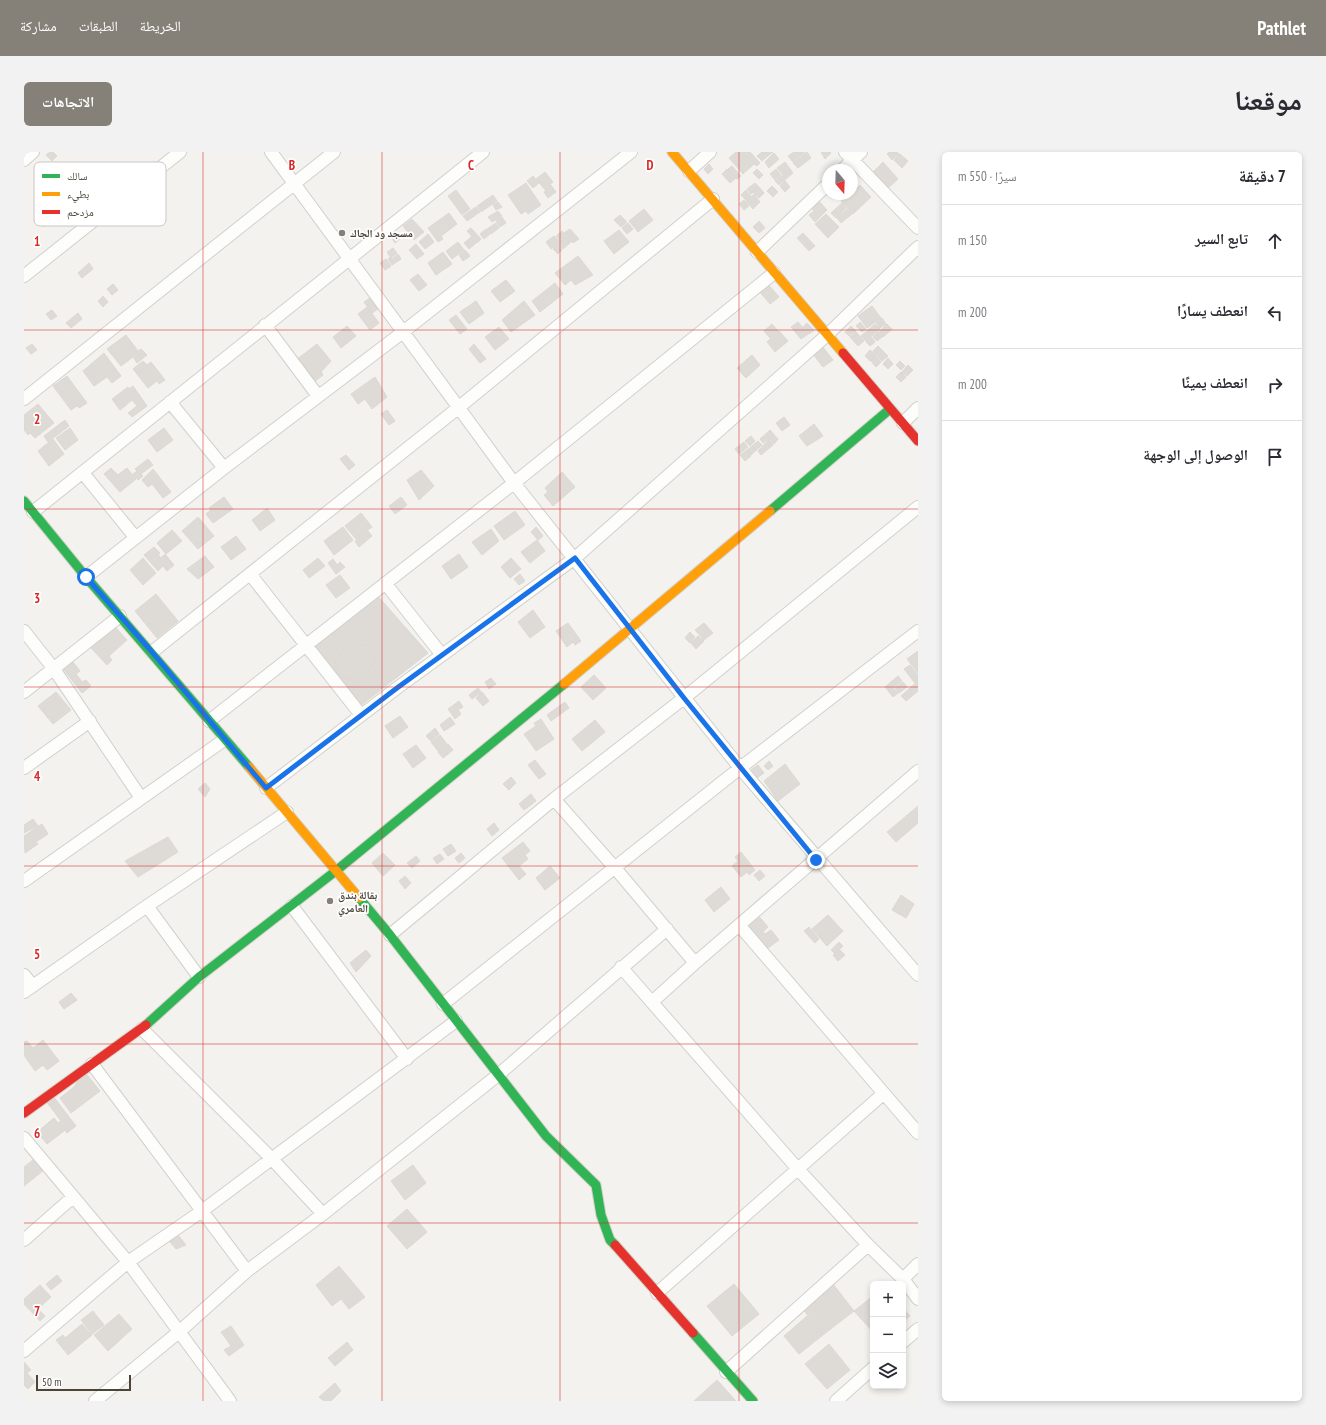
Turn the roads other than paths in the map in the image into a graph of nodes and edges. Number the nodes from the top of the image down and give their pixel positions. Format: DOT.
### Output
graph roads {
  1 [pos="33,152"];
  2 [pos="180,152"];
  3 [pos="271,152"];
  4 [pos="334,152"];
  5 [pos="483,152"];
  6 [pos="631,152"];
  7 [pos="672,152"];
  8 [pos="710,152"];
  9 [pos="853,155"];
  10 [pos="24,160"];
  11 [pos="166,163"];
  12 [pos="846,164"];
  13 [pos="689,172"];
  14 [pos="295,183"];
  15 [pos="822,190"];
  16 [pos="713,198"];
  17 [pos="87,226"];
  18 [pos="918,228"];
  19 [pos="918,247"];
  20 [pos="758,252"];
  21 [pos="350,258"];
  22 [pos="774,272"];
  23 [pos="24,276"];
  24 [pos="265,325"];
  25 [pos="403,332"];
  26 [pos="826,335"];
  27 [pos="318,396"];
  28 [pos="24,399"];
  29 [pos="170,402"];
  30 [pos="458,408"];
  31 [pos="918,408"];
  32 [pos="890,409"];
  33 [pos="903,423"];
  34 [pos="918,441"];
  35 [pos="224,468"];
  36 [pos="83,473"];
  37 [pos="514,483"];
  38 [pos="24,501"];
  39 [pos="918,507"];
  40 [pos="33,512"];
  41 [pos="135,537"];
  42 [pos="575,558"];
  43 [pos="250,574"];
  44 [pos="86,577"];
  45 [pos="385,583"];
  46 [pos="120,616"];
  47 [pos="631,629"];
  48 [pos="24,630"];
  49 [pos="918,631"];
  50 [pos="306,646"];
  51 [pos="152,652"];
  52 [pos="442,655"];
  53 [pos="54,669"];
  54 [pos="24,692"];
  55 [pos="684,698"];
  56 [pos="362,715"];
  57 [pos="90,721"];
  58 [pos="209,721"];
  59 [pos="224,740"];
  60 [pos="24,768"];
  61 [pos="740,768"];
  62 [pos="918,770"];
  63 [pos="266,788"];
  64 [pos="141,798"];
  65 [pos="554,799"];
  66 [pos="287,812"];
  67 [pos="816,860"];
  68 [pos="615,868"];
  69 [pos="337,870"];
  70 [pos="24,881"];
  71 [pos="147,906"];
  72 [pos="292,906"];
  73 [pos="740,925"];
  74 [pos="667,929"];
  75 [pos="390,935"];
  76 [pos="695,963"];
  77 [pos="621,967"];
  78 [pos="24,974"];
  79 [pos="918,975"];
  80 [pos="199,977"];
  81 [pos="28,989"];
  82 [pos="652,1002"];
  83 [pos="443,1004"];
  84 [pos="456,1022"];
  85 [pos="142,1029"];
  86 [pos="407,1059"];
  87 [pos="92,1064"];
  88 [pos="498,1075"];
  89 [pos="883,1094"];
  90 [pos="24,1113"];
  91 [pos="918,1133"];
  92 [pos="24,1138"];
  93 [pos="272,1159"];
  94 [pos="797,1168"];
  95 [pos="73,1197"];
  96 [pos="202,1211"];
  97 [pos="323,1214"];
  98 [pos="24,1240"];
  99 [pos="868,1245"];
  100 [pos="128,1262"];
  101 [pos="918,1264"];
  102 [pos="247,1271"];
  103 [pos="903,1279"];
  104 [pos="657,1293"];
  105 [pos="918,1299"];
  106 [pos="918,1329"];
  107 [pos="180,1330"];
  108 [pos="906,1339"];
  109 [pos="24,1351"];
  110 [pos="870,1371"];
  111 [pos="726,1372"];
  112 [pos="95,1401"];
  113 [pos="230,1401"];
  114 [pos="753,1401"];
  115 [pos="836,1401"];
  1 -- 10 [label="street"];
  2 -- 11 [label="street"];
  3 -- 14 [label="street"];
  4 -- 14 [label="street"];
  5 -- 21 [label="street"];
  6 -- 25 [label="street"];
  7 -- 13 [label="street"];
  8 -- 13 [label="street"];
  9 -- 12 [label="street"];
  9 -- 18 [label="street"];
  13 -- 16 [label="street"];
  14 -- 21 [label="street"];
  14 -- 28 [label="street"];
  15 -- 20 [label="street"];
  16 -- 20 [label="street"];
  16 -- 30 [label="street"];
  17 -- 23 [label="street"];
  19 -- 26 [label="street"];
  20 -- 22 [label="street"];
  21 -- 24 [label="street"];
  21 -- 25 [label="street"];
  22 -- 26 [label="street"];
  22 -- 37 [label="street"];
  24 -- 27 [label="street"];
  24 -- 29 [label="street"];
  25 -- 27 [label="street"];
  25 -- 30 [label="street"];
  26 -- 32 [label="street"];
  26 -- 42 [label="street"];
  27 -- 35 [label="street"];
  29 -- 35 [label="street"];
  29 -- 36 [label="street"];
  30 -- 37 [label="street"];
  30 -- 43 [label="street"];
  31 -- 33 [label="street"];
  32 -- 33 [label="street"];
  32 -- 47 [label="street"];
  33 -- 34 [label="street"];
  35 -- 41 [label="street"];
  36 -- 40 [label="street"];
  36 -- 41 [label="street"];
  37 -- 42 [label="street"];
  37 -- 45 [label="street"];
  38 -- 40 [label="street"];
  39 -- 55 [label="street"];
  40 -- 44 [label="street"];
  41 -- 44 [label="street"];
  42 -- 47 [label="street"];
  42 -- 52 [label="street"];
  43 -- 50 [label="street"];
  43 -- 51 [label="street"];
  44 -- 46 [label="street"];
  45 -- 50 [label="street"];
  45 -- 52 [label="street"];
  46 -- 51 [label="street"];
  46 -- 53 [label="street"];
  47 -- 55 [label="street"];
  47 -- 69 [label="street"];
  48 -- 53 [label="street"];
  49 -- 61 [label="street"];
  50 -- 56 [label="street"];
  50 -- 58 [label="street"];
  51 -- 58 [label="street"];
  52 -- 56 [label="street"];
  53 -- 54 [label="street"];
  53 -- 57 [label="street"];
  55 -- 61 [label="street"];
  55 -- 65 [label="street"];
  56 -- 63 [label="street"];
  57 -- 60 [label="street"];
  57 -- 64 [label="street"];
  58 -- 59 [label="street"];
  59 -- 63 [label="street"];
  59 -- 64 [label="street"];
  61 -- 67 [label="street"];
  61 -- 68 [label="street"];
  62 -- 67 [label="street"];
  63 -- 66 [label="street"];
  64 -- 70 [label="street"];
  65 -- 68 [label="street"];
  65 -- 75 [label="street"];
  66 -- 69 [label="street"];
  66 -- 71 [label="street"];
  67 -- 73 [label="street"];
  67 -- 79 [label="street"];
  68 -- 74 [label="street"];
  68 -- 83 [label="street"];
  69 -- 72 [label="street"];
  69 -- 75 [label="street"];
  71 -- 80 [label="street"];
  71 -- 81 [label="street"];
  72 -- 80 [label="street"];
  72 -- 86 [label="street"];
  73 -- 76 [label="street"];
  73 -- 89 [label="street"];
  74 -- 76 [label="street"];
  74 -- 77 [label="street"];
  75 -- 83 [label="street"];
  76 -- 82 [label="street"];
  77 -- 82 [label="street"];
  77 -- 88 [label="street"];
  78 -- 81 [label="street"];
  80 -- 85 [label="street"];
  82 -- 94 [label="street"];
  83 -- 84 [label="street"];
  84 -- 86 [label="street"];
  84 -- 88 [label="street"];
  85 -- 87 [label="street"];
  85 -- 93 [label="street"];
  86 -- 93 [label="street"];
  87 -- 90 [label="street"];
  87 -- 96 [label="street"];
  88 -- 97 [label="street"];
  88 -- 104 [label="street"];
  89 -- 91 [label="street"];
  89 -- 94 [label="street"];
  92 -- 95 [label="street"];
  93 -- 96 [label="street"];
  93 -- 97 [label="street"];
  94 -- 99 [label="street"];
  94 -- 104 [label="street"];
  95 -- 98 [label="street"];
  95 -- 100 [label="street"];
  96 -- 100 [label="street"];
  96 -- 102 [label="street"];
  97 -- 102 [label="street"];
  99 -- 103 [label="street"];
  99 -- 111 [label="street"];
  100 -- 107 [label="street"];
  100 -- 109 [label="street"];
  101 -- 103 [label="street"];
  102 -- 107 [label="street"];
  103 -- 105 [label="street"];
  104 -- 111 [label="street"];
  106 -- 108 [label="street"];
  107 -- 112 [label="street"];
  107 -- 113 [label="street"];
  110 -- 115 [label="street"];
  111 -- 114 [label="street"];
}
